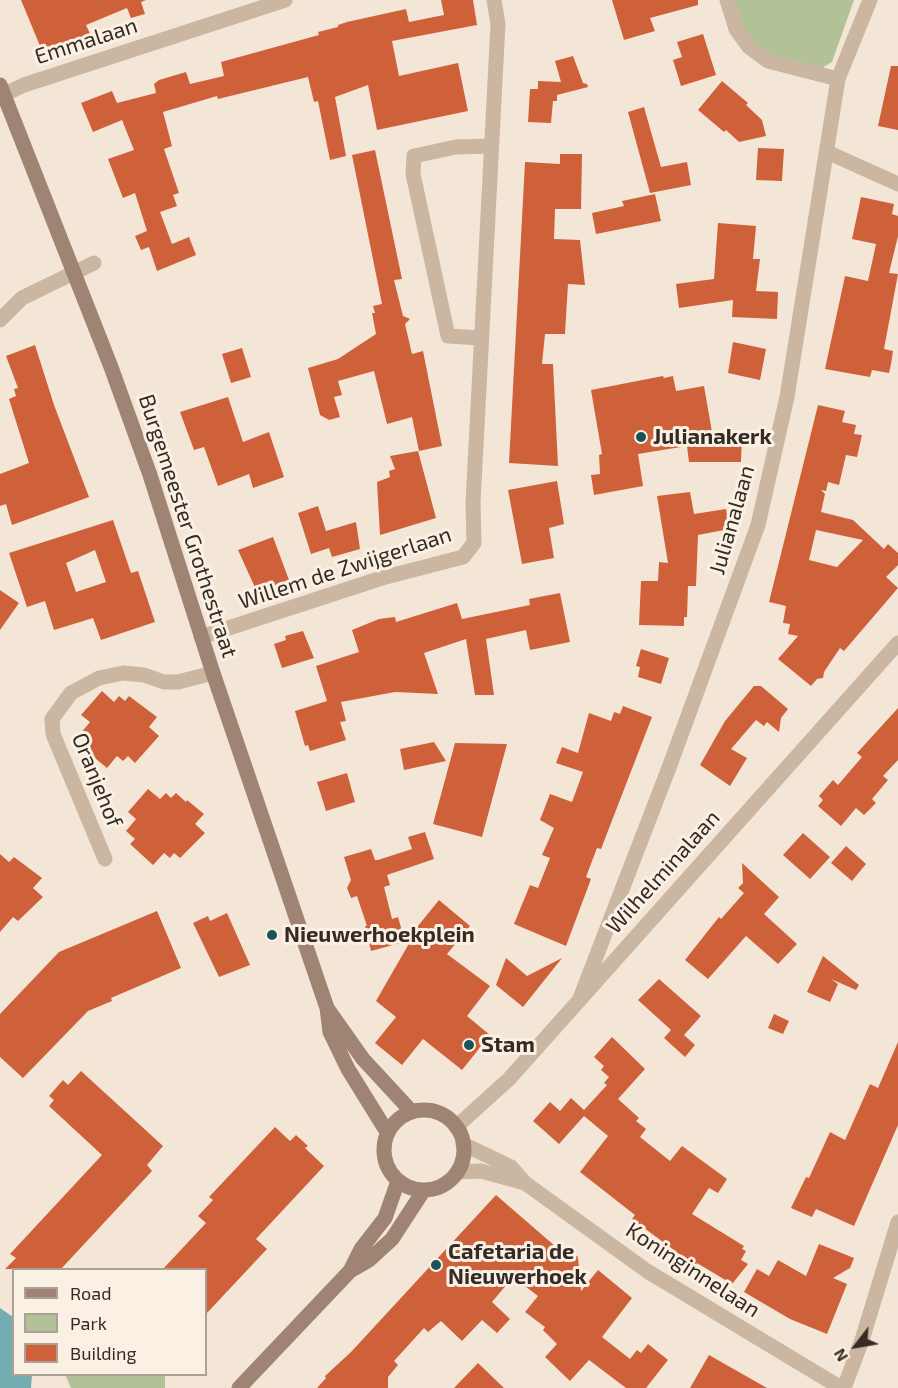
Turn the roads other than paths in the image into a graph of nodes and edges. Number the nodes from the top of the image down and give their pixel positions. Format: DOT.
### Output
graph roads {
  1 [pos="494,0"];
  2 [pos="727,0"];
  3 [pos="870,0"];
  4 [pos="275,1"];
  5 [pos="838,78"];
  6 [pos="2,89"];
  7 [pos="491,146"];
  8 [pos="827,152"];
  9 [pos="898,184"];
  10 [pos="94,263"];
  11 [pos="72,272"];
  12 [pos="0,320"];
  13 [pos="481,338"];
  14 [pos="201,637"];
  15 [pos="898,643"];
  16 [pos="213,673"];
  17 [pos="105,860"];
  18 [pos="579,1001"];
  19 [pos="327,1008"];
  20 [pos="412,1112"];
  21 [pos="456,1127"];
  22 [pos="387,1132"];
  23 [pos="463,1144"];
  24 [pos="457,1172"];
  25 [pos="398,1181"];
  26 [pos="525,1183"];
  27 [pos="424,1190"];
  28 [pos="898,1222"];
  29 [pos="350,1271"];
  30 [pos="239,1388"];
  31 [pos="842,1388"];
  1 -- 7 [label="street, Willem de Zwijgerlaan"];
  2 -- 5 [label="street"];
  3 -- 5 [label="street, Julianalaan"];
  4 -- 6 [label="street, Emmalaan"];
  5 -- 8 [label="street, Julianalaan"];
  6 -- 11 [label="main road, Burgemeester Grothestraat"];
  7 -- 13 [label="street, Willem de Zwijgerlaan"];
  7 -- 13 [label="street"];
  8 -- 9 [label="street"];
  8 -- 18 [label="street, Julianalaan"];
  10 -- 11 [label="street"];
  11 -- 12 [label="street"];
  11 -- 14 [label="main road, Burgemeester Grothestraat"];
  13 -- 14 [label="street, Willem de Zwijgerlaan"];
  14 -- 16 [label="main road, Burgemeester Grothestraat"];
  15 -- 18 [label="street, Wilhelminalaan"];
  16 -- 17 [label="street, Oranjehof"];
  16 -- 19 [label="main road, Burgemeester Grothestraat"];
  18 -- 21 [label="street, Wilhelminalaan"];
  19 -- 20 [label="main road"];
  19 -- 22 [label="main road"];
  20 -- 21 [label="main road"];
  20 -- 22 [label="main road"];
  21 -- 23 [label="main road"];
  22 -- 25 [label="main road"];
  23 -- 24 [label="main road"];
  23 -- 26 [label="street, Koninginnelaan"];
  24 -- 26 [label="street, Koninginnelaan"];
  24 -- 27 [label="main road"];
  25 -- 27 [label="main road"];
  25 -- 29 [label="main road"];
  26 -- 31 [label="street, Koninginnelaan"];
  27 -- 29 [label="main road"];
  28 -- 31 [label="street"];
  29 -- 30 [label="main road"];
}
